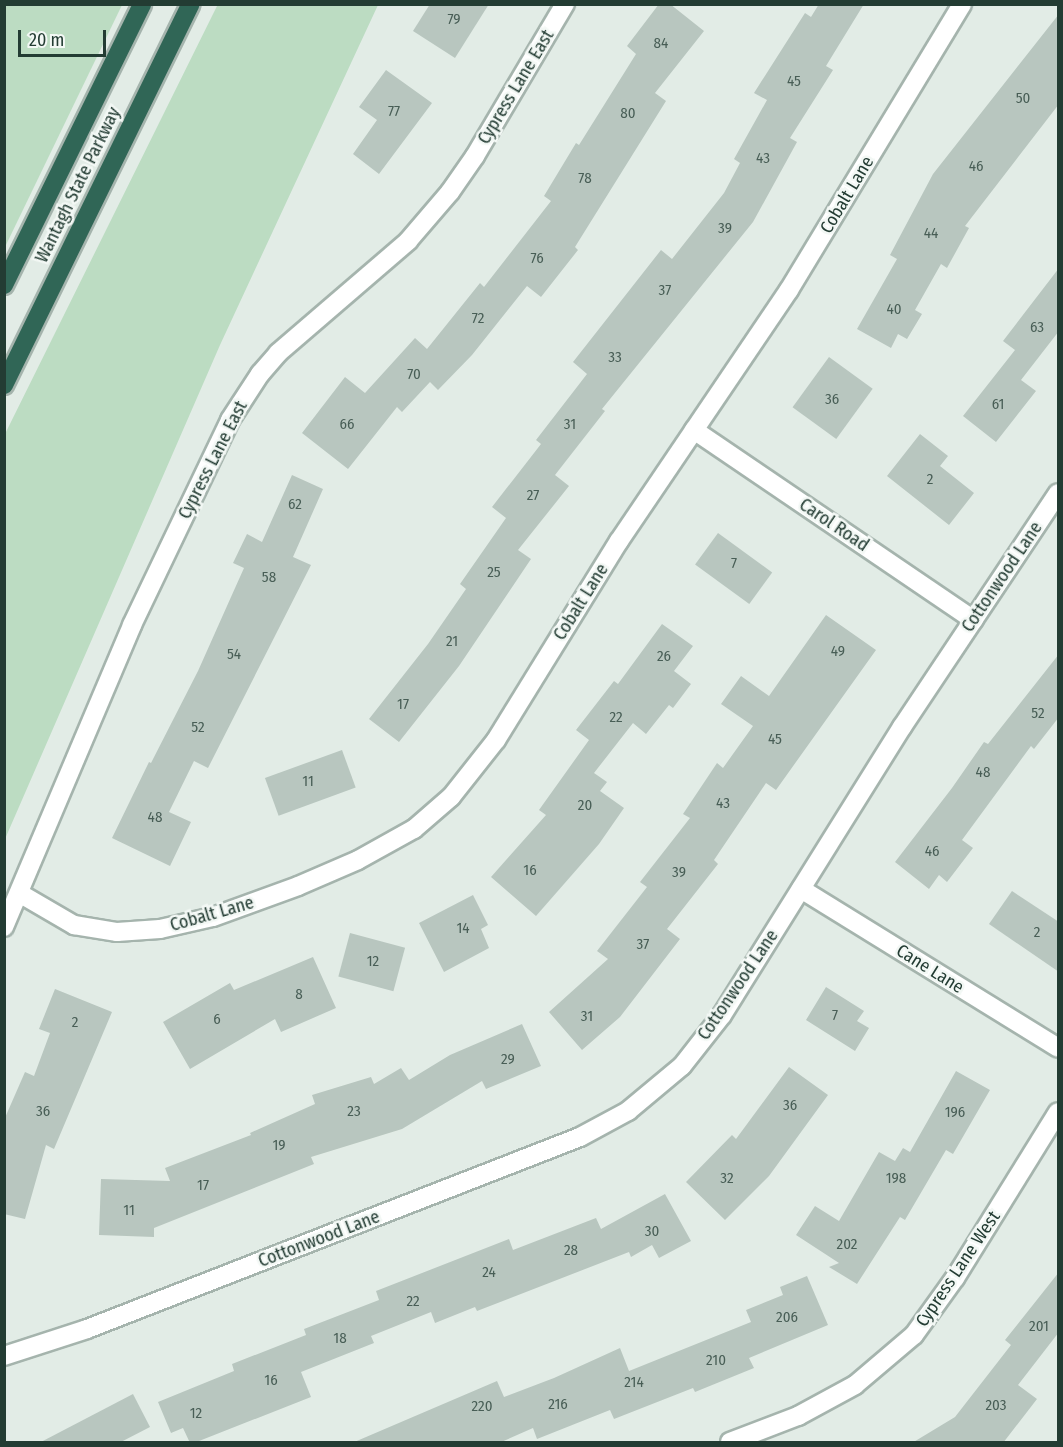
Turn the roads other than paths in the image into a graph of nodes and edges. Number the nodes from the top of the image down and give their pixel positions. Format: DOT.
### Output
graph roads {
  1 [pos="142,4"];
  2 [pos="191,4"];
  3 [pos="565,4"];
  4 [pos="962,4"];
  5 [pos="4,285"];
  6 [pos="4,385"];
  7 [pos="694,430"];
  8 [pos="1059,493"];
  9 [pos="974,620"];
  10 [pos="801,889"];
  11 [pos="19,893"];
  12 [pos="4,927"];
  13 [pos="1059,1048"];
  14 [pos="1059,1112"];
  15 [pos="4,1356"];
  16 [pos="730,1443"];
  1 -- 5 [label="highway, Wantagh State Parkway"];
  2 -- 6 [label="highway, Wantagh State Parkway"];
  3 -- 11 [label="street, Cypress Lane East"];
  4 -- 7 [label="street, Cobalt Lane"];
  7 -- 9 [label="street, Carol Road"];
  7 -- 11 [label="street, Cobalt Lane"];
  8 -- 9 [label="street, Cottonwood Lane"];
  9 -- 10 [label="street, Cottonwood Lane"];
  10 -- 13 [label="street, Cane Lane"];
  10 -- 15 [label="street, Cottonwood Lane"];
  11 -- 12 [label="street, Cypress Lane East"];
  14 -- 16 [label="street, Cypress Lane West"];
}
